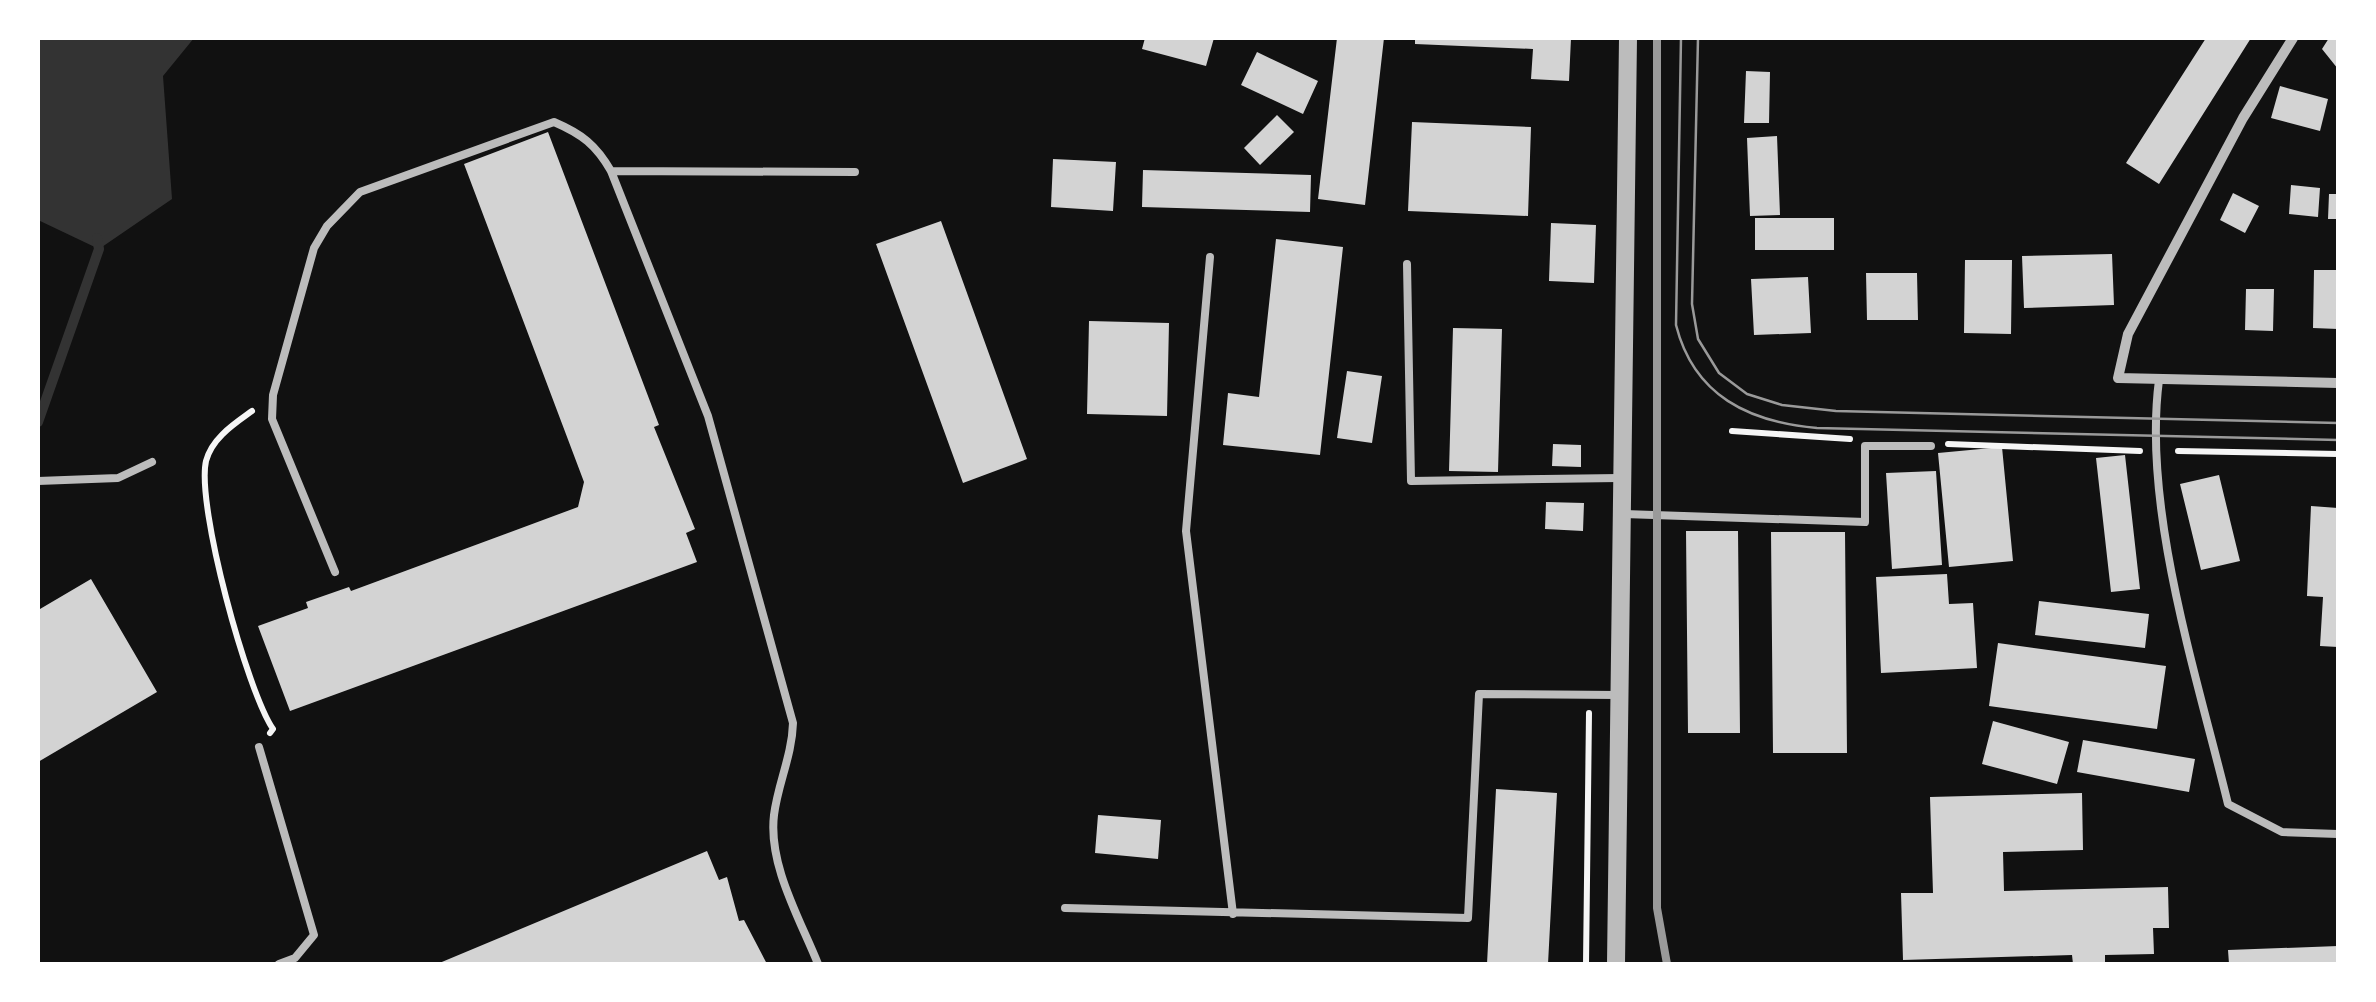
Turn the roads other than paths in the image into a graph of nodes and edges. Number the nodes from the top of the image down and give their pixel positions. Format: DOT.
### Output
graph roads {
  1 [pos="1628,38"];
  2 [pos="2293,38"];
  3 [pos="611,172"];
  4 [pos="854,172"];
  5 [pos="1210,256"];
  6 [pos="1407,264"];
  7 [pos="2160,380"];
  8 [pos="2338,383"];
  9 [pos="1931,446"];
  10 [pos="152,462"];
  11 [pos="1619,478"];
  12 [pos="38,482"];
  13 [pos="1619,514"];
  14 [pos="335,572"];
  15 [pos="1618,695"];
  16 [pos="259,747"];
  17 [pos="2338,834"];
  18 [pos="1064,908"];
  19 [pos="1234,914"];
  20 [pos="279,964"];
  21 [pos="818,964"];
  22 [pos="1616,964"];
  1 -- 11 [label="street"];
  2 -- 7 [label="street"];
  3 -- 4 [label="lane"];
  3 -- 14 [label="lane"];
  3 -- 21 [label="lane"];
  5 -- 19 [label="lane"];
  6 -- 11 [label="lane"];
  7 -- 8 [label="street"];
  7 -- 17 [label="lane"];
  9 -- 13 [label="lane"];
  10 -- 12 [label="lane"];
  11 -- 13 [label="street"];
  13 -- 15 [label="street"];
  15 -- 19 [label="lane"];
  15 -- 22 [label="street"];
  16 -- 20 [label="lane"];
  18 -- 19 [label="lane"];
}
